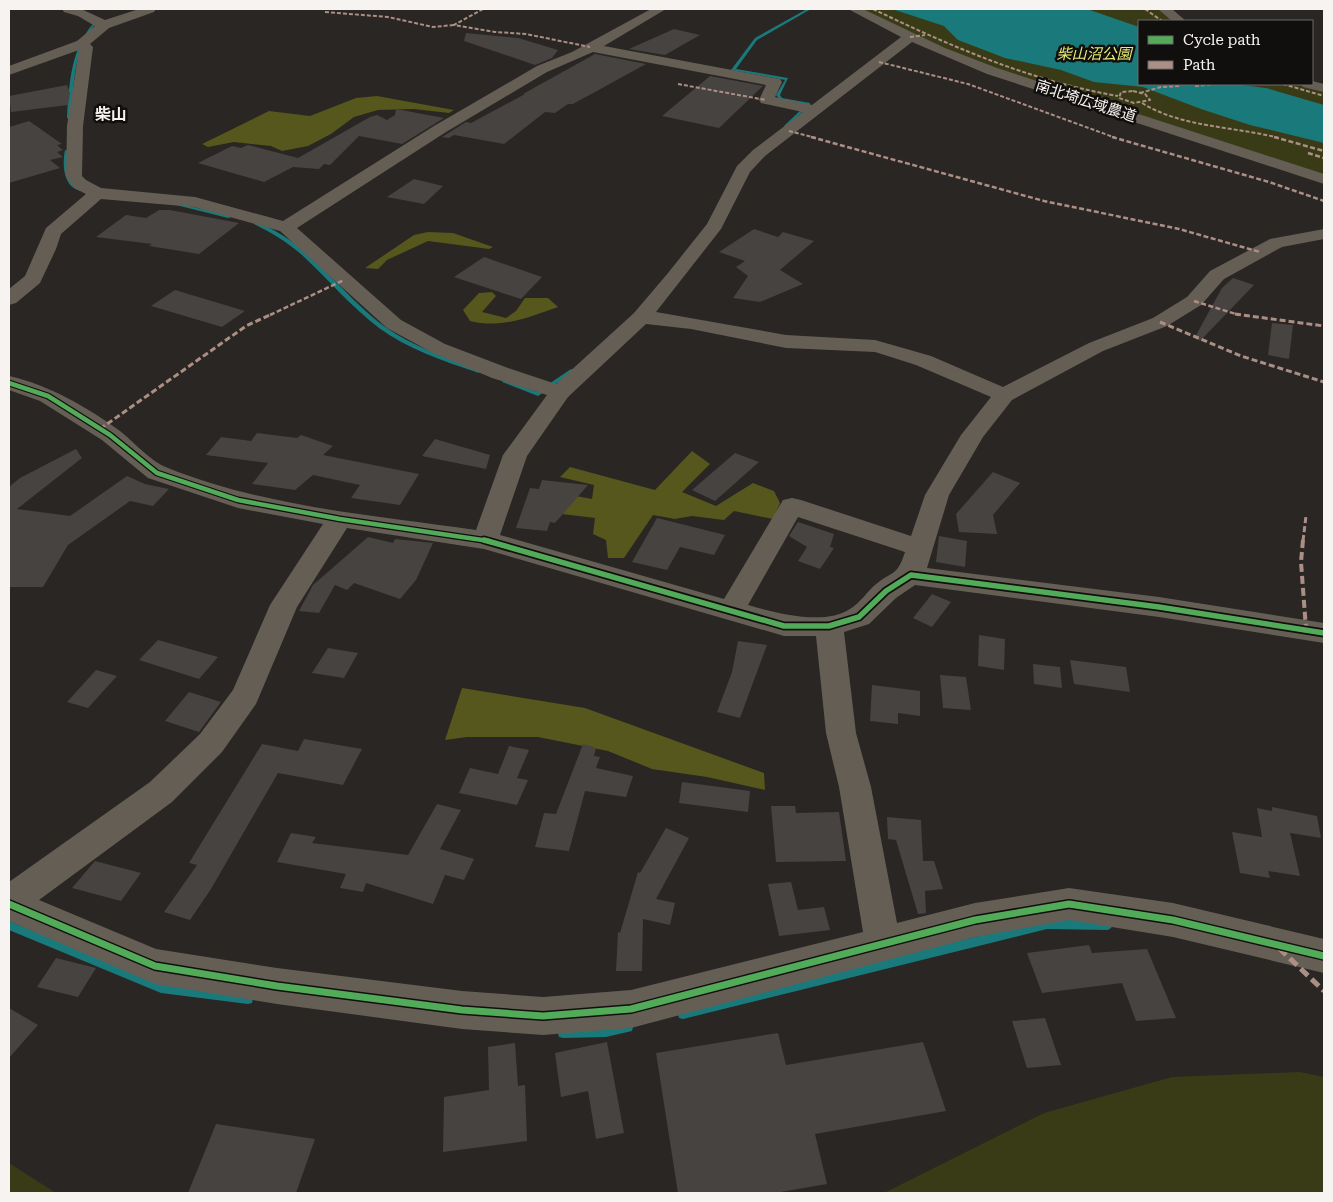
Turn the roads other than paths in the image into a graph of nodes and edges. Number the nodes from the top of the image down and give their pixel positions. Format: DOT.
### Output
graph roads {
  1 [pos="68,9"];
  2 [pos="150,9"];
  3 [pos="660,9"];
  4 [pos="854,9"];
  5 [pos="1164,9"];
  6 [pos="1179,20"];
  7 [pos="104,25"];
  8 [pos="910,37"];
  9 [pos="82,44"];
  10 [pos="590,47"];
  11 [pos="9,71"];
  12 [pos="816,110"];
  13 [pos="1324,179"];
  14 [pos="97,193"];
  15 [pos="286,227"];
  16 [pos="1324,234"];
  17 [pos="9,299"];
  18 [pos="642,317"];
  19 [pos="9,383"];
  20 [pos="560,392"];
  21 [pos="1004,395"];
  22 [pos="340,519"];
  23 [pos="485,540"];
  24 [pos="920,548"];
  25 [pos="911,574"];
  26 [pos="731,611"];
  27 [pos="829,626"];
  28 [pos="1324,633"];
  29 [pos="9,903"];
  30 [pos="883,944"];
  31 [pos="1324,956"];
  1 -- 7 [label="street"];
  2 -- 7 [label="street"];
  3 -- 10 [label="street"];
  4 -- 8 [label="street, 南北埼広域農道"];
  5 -- 6 [label="street"];
  7 -- 9 [label="street"];
  8 -- 12 [label="street"];
  8 -- 13 [label="street, 南北埼広域農道"];
  9 -- 11 [label="street"];
  9 -- 14 [label="street"];
  10 -- 12 [label="street"];
  10 -- 15 [label="street"];
  12 -- 18 [label="street"];
  14 -- 15 [label="street"];
  14 -- 17 [label="street"];
  15 -- 20 [label="street"];
  16 -- 21 [label="street"];
  18 -- 20 [label="street"];
  18 -- 21 [label="street"];
  19 -- 22 [label="street"];
  20 -- 23 [label="street"];
  21 -- 24 [label="street"];
  22 -- 23 [label="street"];
  22 -- 29 [label="street"];
  23 -- 26 [label="street"];
  24 -- 25 [label="street"];
  24 -- 26 [label="street"];
  25 -- 27 [label="street"];
  25 -- 28 [label="street"];
  26 -- 27 [label="street"];
  27 -- 30 [label="street"];
  29 -- 30 [label="street"];
  30 -- 31 [label="street"];
}
